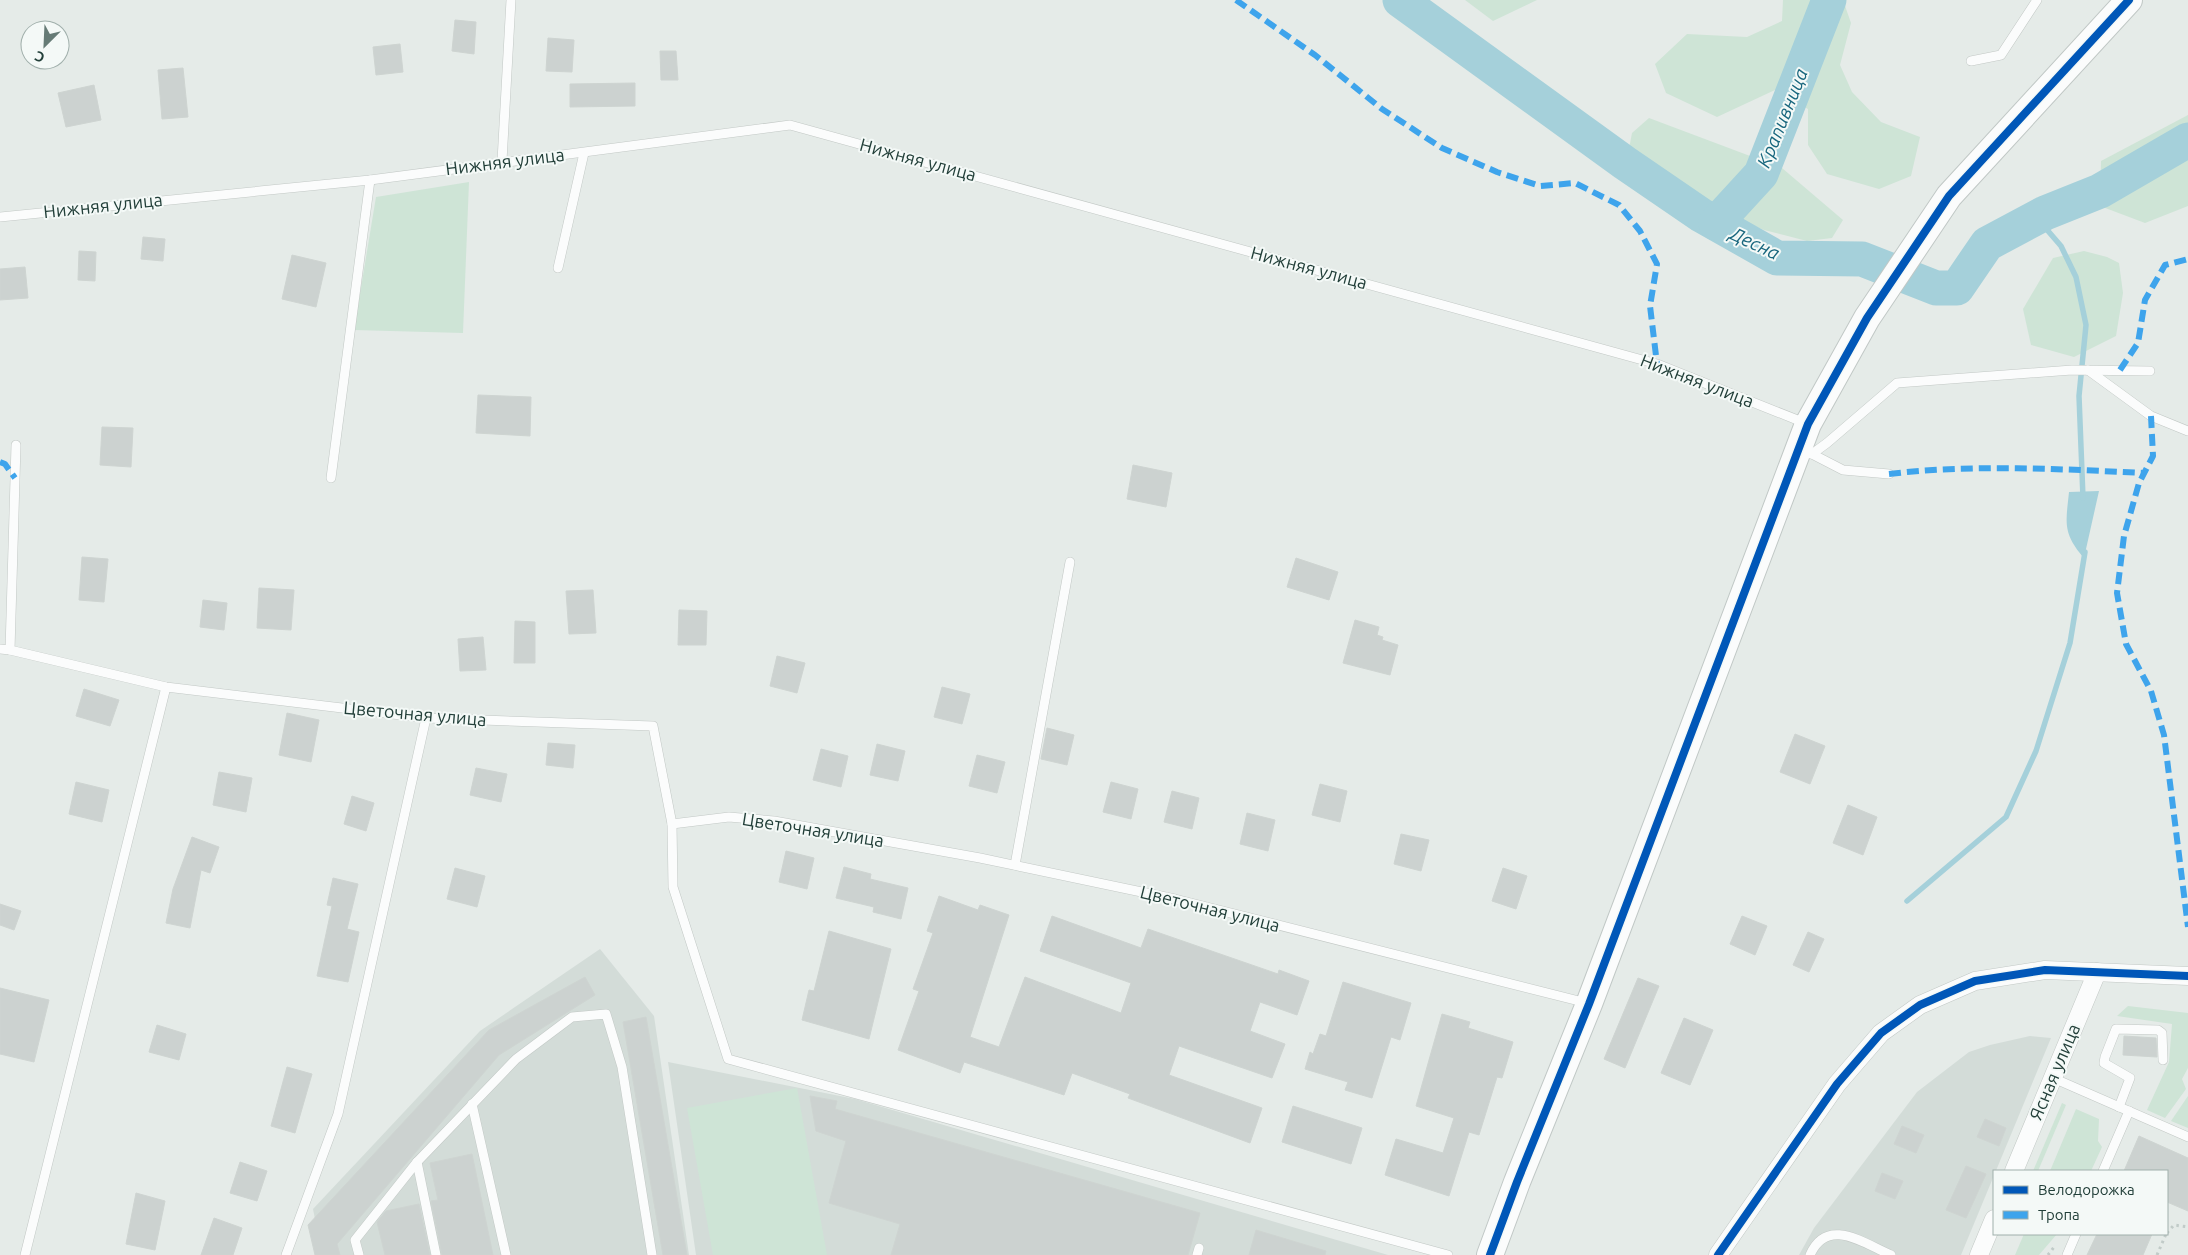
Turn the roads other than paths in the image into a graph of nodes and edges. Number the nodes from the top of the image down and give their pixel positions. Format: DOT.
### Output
graph roads {
  1 [pos="512,0"];
  2 [pos="2038,0"];
  3 [pos="2130,0"];
  4 [pos="1971,61"];
  5 [pos="584,153"];
  6 [pos="502,162"];
  7 [pos="370,180"];
  8 [pos="0,216"];
  9 [pos="558,268"];
  10 [pos="2088,370"];
  11 [pos="2150,371"];
  12 [pos="1808,424"];
  13 [pos="2188,431"];
  14 [pos="16,445"];
  15 [pos="1805,453"];
  16 [pos="1889,474"];
  17 [pos="331,478"];
  18 [pos="1070,562"];
  19 [pos="0,649"];
  20 [pos="10,650"];
  21 [pos="166,687"];
  22 [pos="426,718"];
  23 [pos="672,824"];
  24 [pos="1016,865"];
  25 [pos="2097,972"];
  26 [pos="2188,976"];
  27 [pos="1589,1004"];
  28 [pos="2163,1060"];
  29 [pos="2053,1078"];
  30 [pos="472,1104"];
  31 [pos="2119,1107"];
  32 [pos="2129,1111"];
  33 [pos="2188,1137"];
  34 [pos="417,1162"];
  35 [pos="2014,1170"];
  36 [pos="2103,1170"];
  37 [pos="1993,1221"];
  38 [pos="2076,1235"];
  39 [pos="25,1255"];
  40 [pos="286,1255"];
  41 [pos="359,1255"];
  42 [pos="436,1255"];
  43 [pos="506,1255"];
  44 [pos="652,1255"];
  45 [pos="1448,1255"];
  46 [pos="1490,1255"];
  47 [pos="1718,1255"];
  48 [pos="1810,1255"];
  49 [pos="1891,1255"];
  50 [pos="1979,1255"];
  51 [pos="2067,1255"];
  1 -- 6 [label="lane"];
  2 -- 4 [label="lane"];
  3 -- 12 [label="street"];
  5 -- 6 [label="lane, Нижняя улица"];
  5 -- 9 [label="lane"];
  5 -- 12 [label="lane, Нижняя улица"];
  6 -- 7 [label="lane, Нижняя улица"];
  7 -- 8 [label="lane, Нижняя улица"];
  7 -- 17 [label="lane"];
  10 -- 11 [label="lane"];
  10 -- 13 [label="lane"];
  10 -- 15 [label="lane"];
  12 -- 15 [label="street"];
  14 -- 20 [label="lane"];
  15 -- 16 [label="lane"];
  15 -- 27 [label="street"];
  18 -- 24 [label="lane"];
  19 -- 20 [label="lane, Цветочная улица"];
  20 -- 21 [label="lane, Цветочная улица"];
  21 -- 22 [label="lane, Цветочная улица"];
  21 -- 39 [label="lane"];
  22 -- 23 [label="lane, Цветочная улица"];
  22 -- 40 [label="lane"];
  23 -- 24 [label="lane, Цветочная улица"];
  23 -- 45 [label="lane"];
  24 -- 27 [label="lane, Цветочная улица"];
  25 -- 26 [label="street"];
  25 -- 29 [label="street, Ясная улица"];
  25 -- 47 [label="street"];
  27 -- 46 [label="street"];
  28 -- 31 [label="lane"];
  29 -- 31 [label="lane"];
  29 -- 35 [label="street, Ясная улица"];
  30 -- 34 [label="lane"];
  30 -- 43 [label="lane"];
  30 -- 44 [label="lane"];
  31 -- 32 [label="lane"];
  32 -- 33 [label="lane"];
  32 -- 36 [label="lane"];
  34 -- 41 [label="lane"];
  34 -- 42 [label="lane"];
  37 -- 50 [label="street"];
  38 -- 51 [label="lane"];
  48 -- 49 [label="lane"];
}
